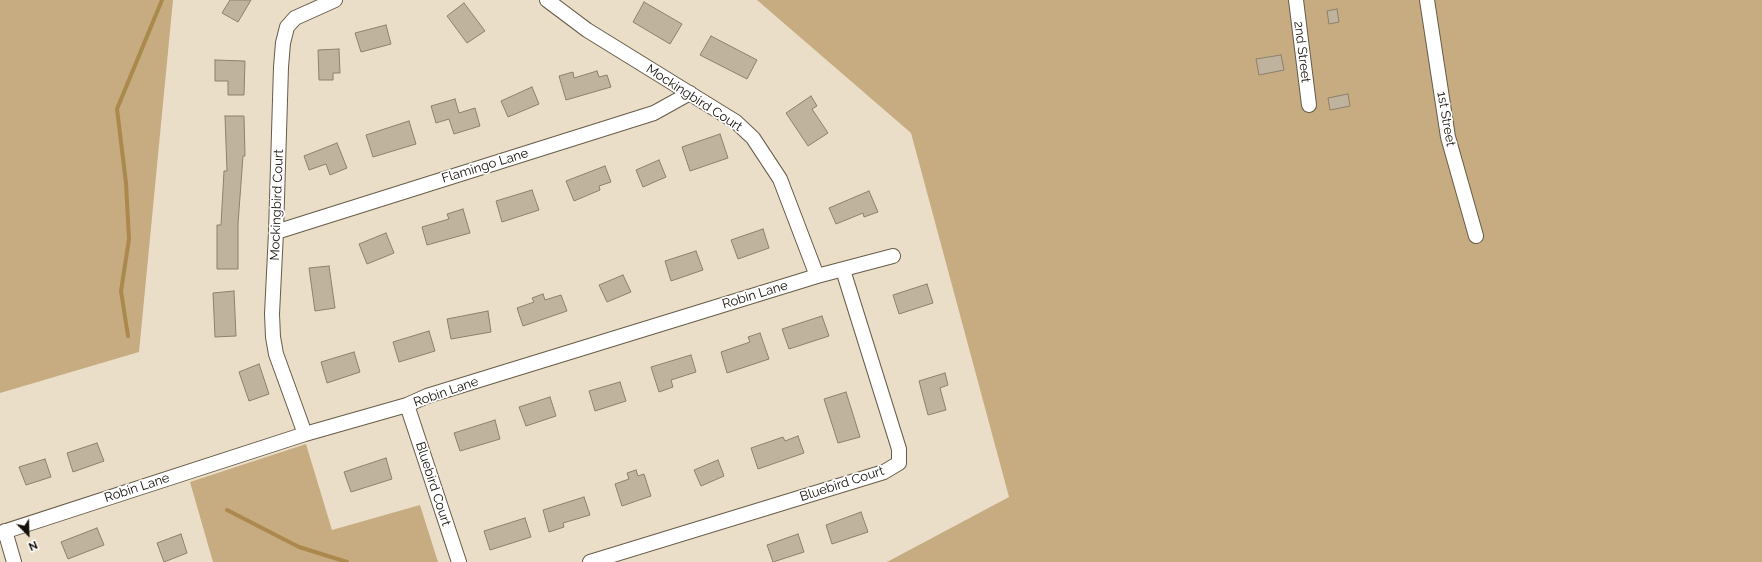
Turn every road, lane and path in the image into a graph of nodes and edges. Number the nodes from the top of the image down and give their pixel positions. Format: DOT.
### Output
graph roads {
  1 [pos="335,0"];
  2 [pos="548,0"];
  3 [pos="1296,0"];
  4 [pos="1427,0"];
  5 [pos="690,93"];
  6 [pos="1309,104"];
  7 [pos="276,232"];
  8 [pos="1476,236"];
  9 [pos="893,256"];
  10 [pos="843,270"];
  11 [pos="817,276"];
  12 [pos="407,405"];
  13 [pos="305,434"];
  14 [pos="3,532"];
  15 [pos="14,562"];
  16 [pos="459,562"];
  17 [pos="590,562"];
  1 -- 7 [label="street, Mockingbird Court"];
  2 -- 5 [label="street, Mockingbird Court"];
  3 -- 6 [label="street, 2nd Street"];
  4 -- 8 [label="street, 1st Street"];
  5 -- 7 [label="street, Flamingo Lane"];
  5 -- 11 [label="street, Mockingbird Court"];
  7 -- 13 [label="street, Mockingbird Court"];
  9 -- 10 [label="street, Robin Lane"];
  10 -- 11 [label="street, Robin Lane"];
  10 -- 17 [label="street, Bluebird Court"];
  11 -- 12 [label="street, Robin Lane"];
  12 -- 13 [label="street, Robin Lane"];
  12 -- 16 [label="street, Bluebird Court"];
  13 -- 14 [label="street, Robin Lane"];
  14 -- 15 [label="street"];
}
